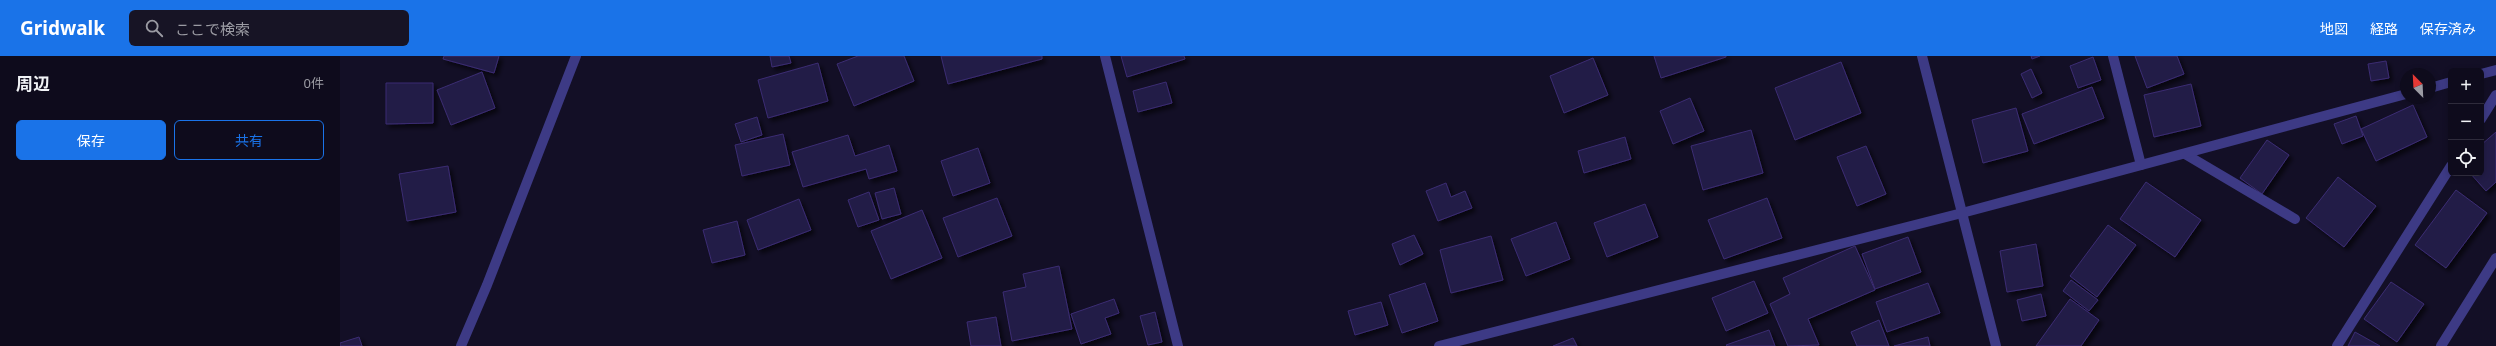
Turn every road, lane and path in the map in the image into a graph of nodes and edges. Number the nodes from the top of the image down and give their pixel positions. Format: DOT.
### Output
graph roads {
  1 [pos="576,56"];
  2 [pos="1105,56"];
  3 [pos="1922,56"];
  4 [pos="2113,56"];
  5 [pos="2496,70"];
  6 [pos="2484,73"];
  7 [pos="2448,83"];
  8 [pos="2436,86"];
  9 [pos="2496,95"];
  10 [pos="2400,96"];
  11 [pos="2484,114"];
  12 [pos="2185,154"];
  13 [pos="2142,165"];
  14 [pos="2448,171"];
  15 [pos="1962,213"];
  16 [pos="2295,219"];
  17 [pos="2496,258"];
  18 [pos="461,346"];
  19 [pos="1178,346"];
  20 [pos="1439,346"];
  21 [pos="1996,346"];
  22 [pos="2337,346"];
  23 [pos="2441,346"];
  1 -- 18 [label="street"];
  2 -- 19 [label="street"];
  3 -- 15 [label="street"];
  4 -- 13 [label="street"];
  5 -- 6 [label="street"];
  7 -- 8 [label="street"];
  9 -- 11 [label="street"];
  10 -- 12 [label="street"];
  12 -- 13 [label="street"];
  12 -- 16 [label="street"];
  13 -- 15 [label="street"];
  14 -- 22 [label="street"];
  15 -- 20 [label="street"];
  15 -- 21 [label="street"];
  17 -- 23 [label="street"];
}
